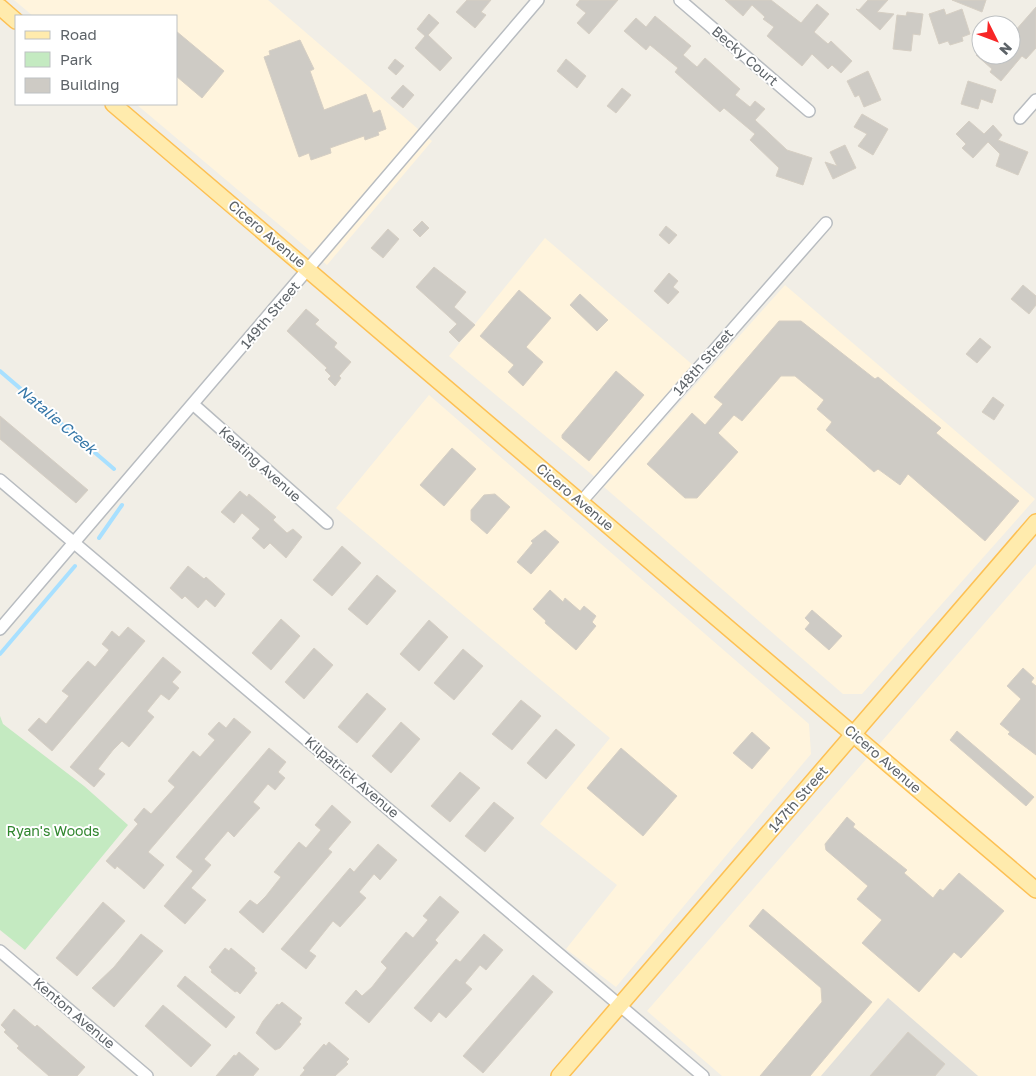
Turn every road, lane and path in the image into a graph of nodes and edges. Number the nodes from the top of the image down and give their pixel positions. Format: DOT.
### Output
graph roads {
  1 [pos="680,0"];
  2 [pos="534,1"];
  3 [pos="0,7"];
  4 [pos="15,20"];
  5 [pos="1036,100"];
  6 [pos="114,105"];
  7 [pos="810,111"];
  8 [pos="1020,118"];
  9 [pos="826,223"];
  10 [pos="308,269"];
  11 [pos="194,405"];
  12 [pos="0,480"];
  13 [pos="581,502"];
  14 [pos="1036,522"];
  15 [pos="327,523"];
  16 [pos="74,543"];
  17 [pos="0,629"];
  18 [pos="854,734"];
  19 [pos="1036,890"];
  20 [pos="0,951"];
  21 [pos="620,1005"];
  22 [pos="147,1076"];
  23 [pos="559,1076"];
  24 [pos="703,1076"];
  1 -- 7 [label="street, Becky Court"];
  2 -- 10 [label="street, 149th Street"];
  3 -- 4 [label="main road"];
  5 -- 8 [label="street"];
  6 -- 10 [label="main road, Cicero Avenue"];
  9 -- 13 [label="street, 148th Street"];
  10 -- 11 [label="street, 149th Street"];
  10 -- 13 [label="main road, Cicero Avenue"];
  11 -- 15 [label="street, Keating Avenue"];
  11 -- 16 [label="street, 149th Street"];
  12 -- 16 [label="street, Kilpatrick Avenue"];
  13 -- 18 [label="main road, Cicero Avenue"];
  14 -- 18 [label="main road, 147th Street"];
  16 -- 17 [label="street, 149th Street"];
  16 -- 21 [label="street, Kilpatrick Avenue"];
  18 -- 19 [label="main road, Cicero Avenue"];
  18 -- 21 [label="main road, 147th Street"];
  20 -- 22 [label="street, Kenton Avenue"];
  21 -- 23 [label="main road, 147th Street"];
  21 -- 24 [label="street, Kilpatrick Avenue"];
}
